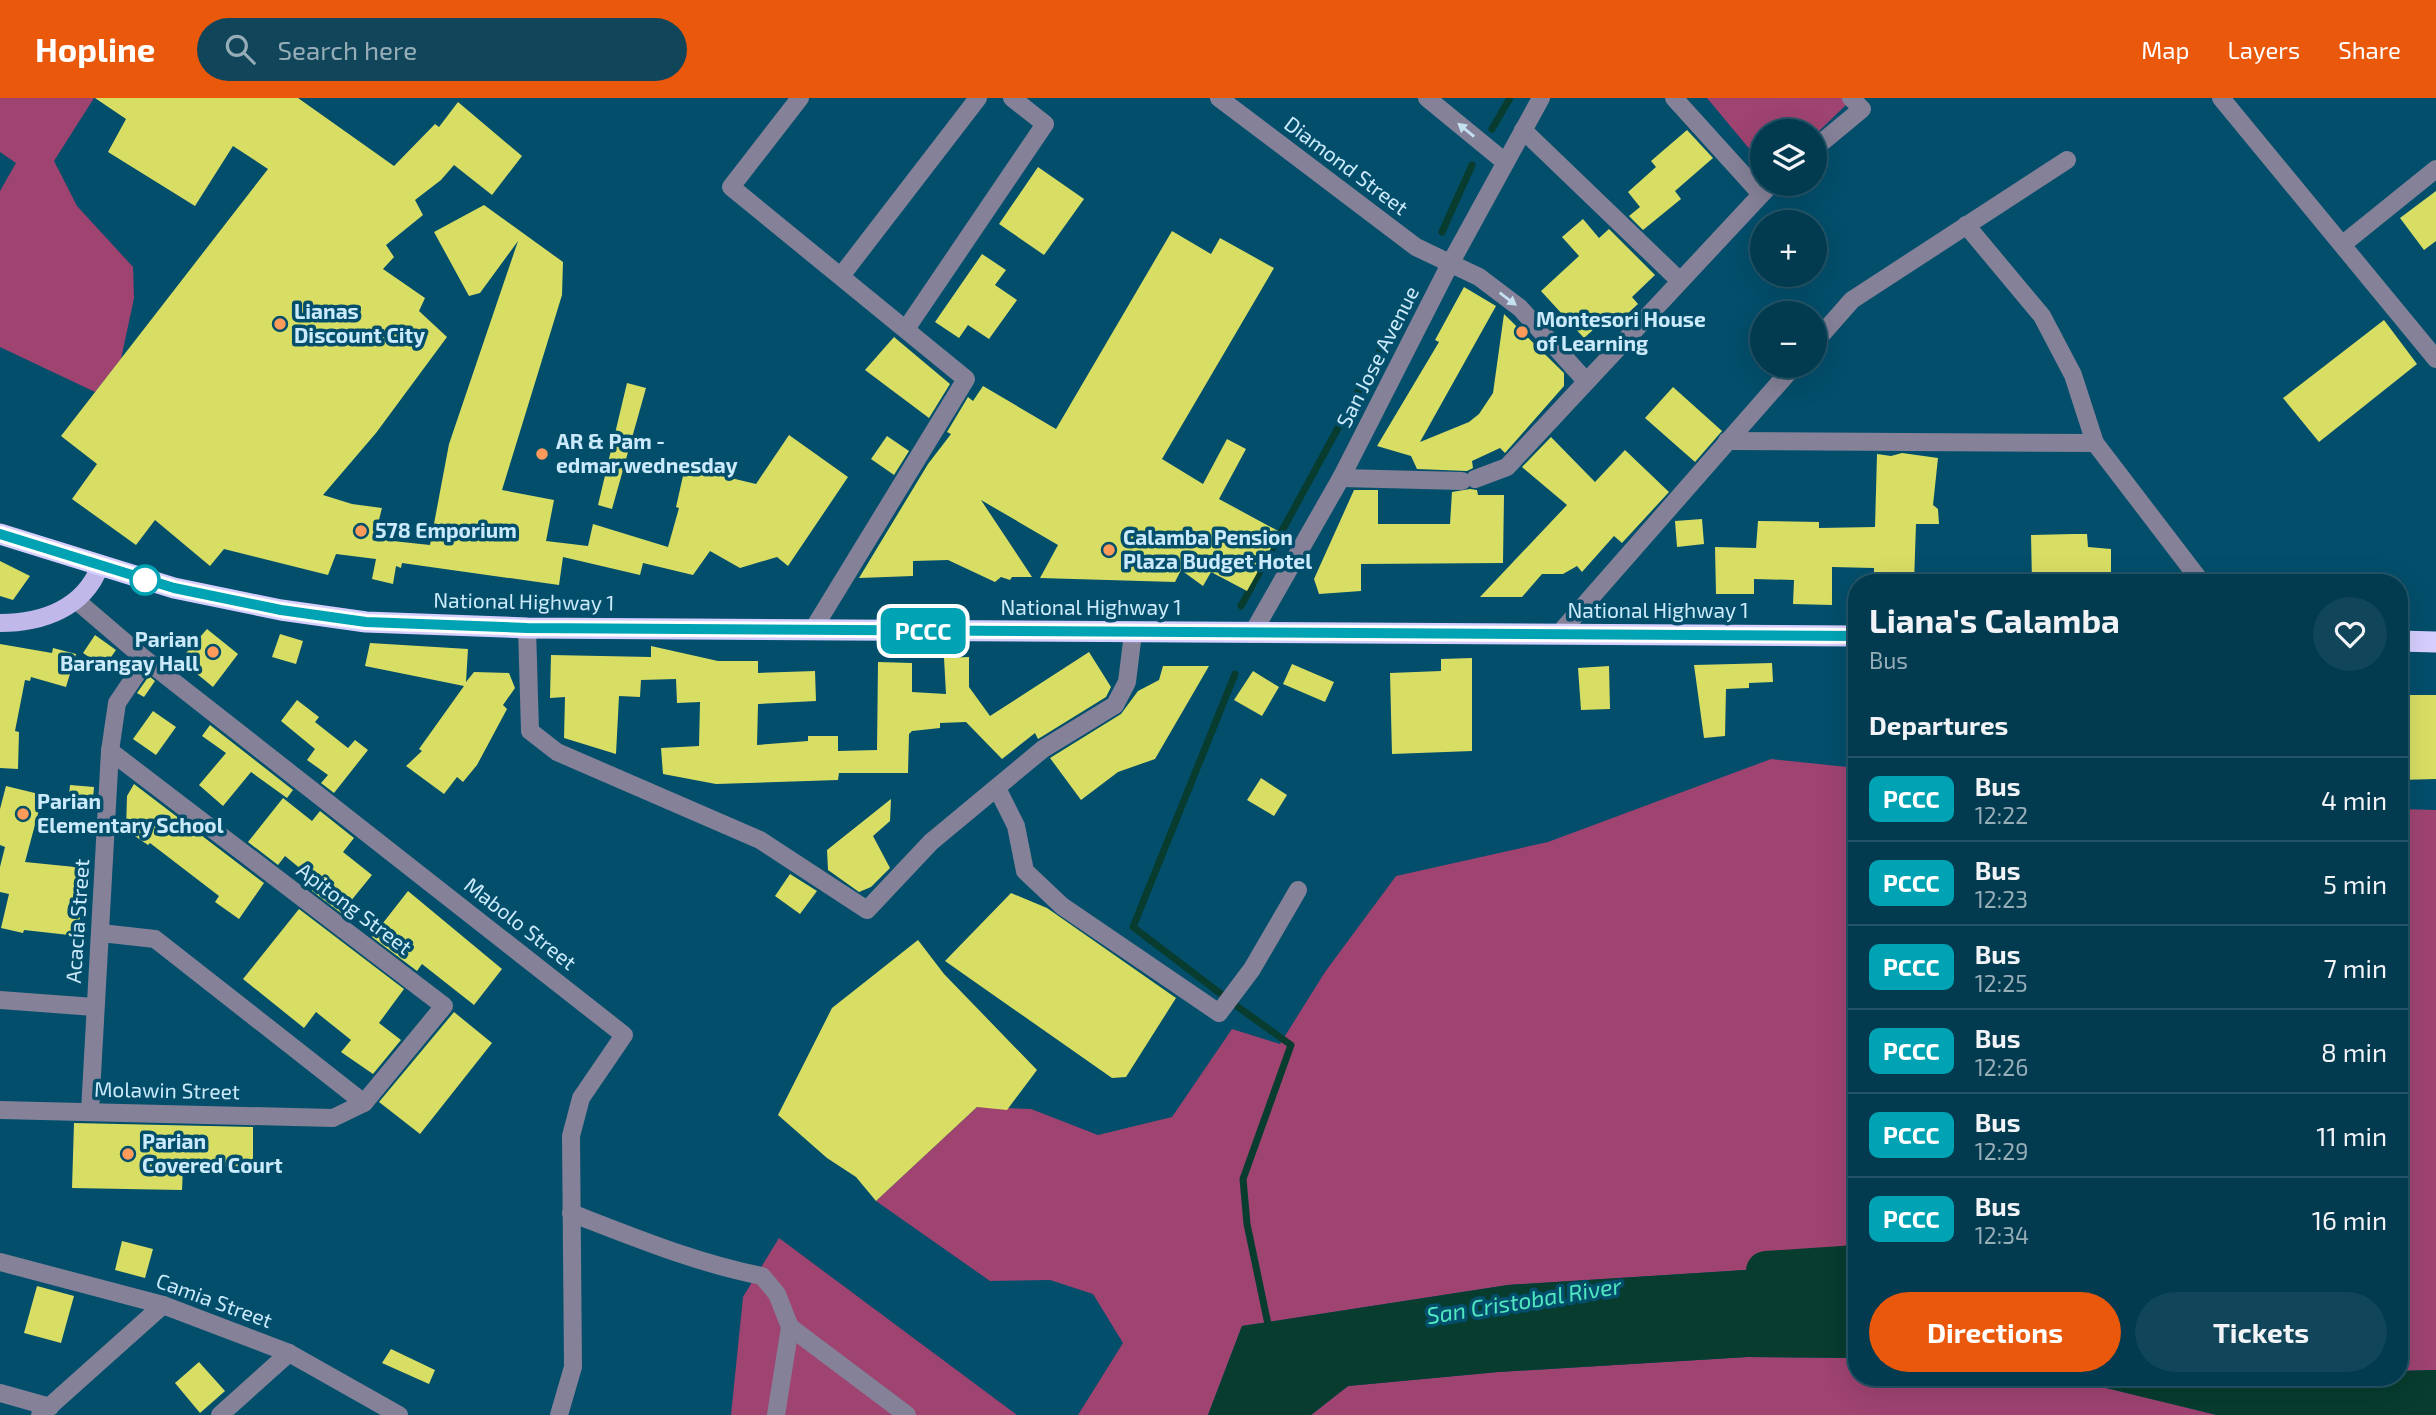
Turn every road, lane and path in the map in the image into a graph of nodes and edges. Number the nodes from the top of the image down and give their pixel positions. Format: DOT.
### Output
graph roads {
  1 [pos="800,98"];
  2 [pos="978,98"];
  3 [pos="1012,98"];
  4 [pos="1219,98"];
  5 [pos="1427,98"];
  6 [pos="1541,98"];
  7 [pos="1674,98"];
  8 [pos="1851,98"];
  9 [pos="2221,98"];
  10 [pos="1523,130"];
  11 [pos="1827,138"];
  12 [pos="2067,160"];
  13 [pos="1505,162"];
  14 [pos="2436,169"];
  15 [pos="1750,172"];
  16 [pos="1759,196"];
  17 [pos="1966,225"];
  18 [pos="2343,244"];
  19 [pos="1450,264"];
  20 [pos="841,276"];
  21 [pos="1680,281"];
  22 [pos="1827,328"];
  23 [pos="905,329"];
  24 [pos="2436,359"];
  25 [pos="1783,378"];
  26 [pos="1585,380"];
  27 [pos="1727,441"];
  28 [pos="2095,443"];
  29 [pos="1341,478"];
  30 [pos="0,534"];
  31 [pos="100,566"];
  32 [pos="2195,574"];
  33 [pos="77,601"];
  34 [pos="0,623"];
  35 [pos="527,628"];
  36 [pos="812,631"];
  37 [pos="1133,633"];
  38 [pos="1252,634"];
  39 [pos="1558,635"];
  40 [pos="1848,636"];
  41 [pos="2408,641"];
  42 [pos="2436,642"];
  43 [pos="146,660"];
  44 [pos="110,751"];
  45 [pos="997,788"];
  46 [pos="1298,890"];
  47 [pos="101,933"];
  48 [pos="0,1000"];
  49 [pos="94,1007"];
  50 [pos="364,1103"];
  51 [pos="0,1110"];
  52 [pos="90,1111"];
  53 [pos="333,1118"];
  54 [pos="571,1213"];
  55 [pos="0,1262"];
  56 [pos="163,1305"];
  57 [pos="790,1327"];
  58 [pos="289,1353"];
  59 [pos="0,1393"];
  60 [pos="373,1409"];
  61 [pos="45,1411"];
  62 [pos="220,1415"];
  63 [pos="399,1415"];
  64 [pos="558,1415"];
  65 [pos="776,1415"];
  66 [pos="907,1415"];
  1 -- 20 [label="street"];
  2 -- 20 [label="street"];
  3 -- 23 [label="street"];
  4 -- 19 [label="street, Diamond Street"];
  13 -- 5 [label="street, one-way"];
  6 -- 10 [label="street, San Jose Avenue"];
  7 -- 15 [label="street"];
  8 -- 11 [label="street"];
  9 -- 18 [label="street"];
  10 -- 13 [label="street, San Jose Avenue"];
  10 -- 21 [label="street"];
  12 -- 17 [label="street"];
  13 -- 19 [label="street, San Jose Avenue"];
  14 -- 18 [label="street"];
  16 -- 21 [label="street"];
  17 -- 22 [label="street"];
  17 -- 28 [label="street"];
  18 -- 24 [label="street"];
  19 -- 26 [label="street, Diamond Street, one-way"];
  19 -- 29 [label="street, San Jose Avenue"];
  20 -- 23 [label="street"];
  21 -- 26 [label="street"];
  23 -- 36 [label="street"];
  25 -- 27 [label="street"];
  26 -- 29 [label="street"];
  27 -- 28 [label="street"];
  27 -- 39 [label="street"];
  28 -- 32 [label="street"];
  29 -- 38 [label="street, San Jose Avenue"];
  30 -- 31 [label="highway, National Highway 1"];
  31 -- 33 [label="main road"];
  31 -- 35 [label="highway, National Highway 1"];
  33 -- 34 [label="main road"];
  33 -- 43 [label="street, Mabolo Street"];
  35 -- 36 [label="highway, National Highway 1"];
  35 -- 45 [label="street"];
  36 -- 37 [label="highway, National Highway 1"];
  37 -- 38 [label="highway, National Highway 1"];
  37 -- 45 [label="street"];
  38 -- 39 [label="highway, National Highway 1"];
  39 -- 40 [label="highway, National Highway 1"];
  41 -- 42 [label="highway"];
  43 -- 44 [label="street, Acacia Street"];
  43 -- 54 [label="street, Mabolo Street"];
  44 -- 47 [label="street, Acacia Street"];
  44 -- 50 [label="street, Apitong Street"];
  45 -- 46 [label="street"];
  47 -- 49 [label="street, Acacia Street"];
  47 -- 50 [label="street"];
  48 -- 49 [label="street"];
  49 -- 52 [label="street, Acacia Street"];
  50 -- 53 [label="street, Apitong Street"];
  51 -- 52 [label="street, Molawin Street"];
  52 -- 53 [label="street, Molawin Street"];
  54 -- 57 [label="street"];
  54 -- 64 [label="street, Mabolo Street"];
  55 -- 56 [label="street, Camia Street"];
  56 -- 58 [label="street, Camia Street"];
  56 -- 61 [label="street"];
  57 -- 65 [label="street"];
  57 -- 66 [label="street"];
  58 -- 60 [label="street, Camia Street"];
  58 -- 62 [label="street"];
  59 -- 61 [label="street"];
  60 -- 63 [label="street, Camia Street"];
}
